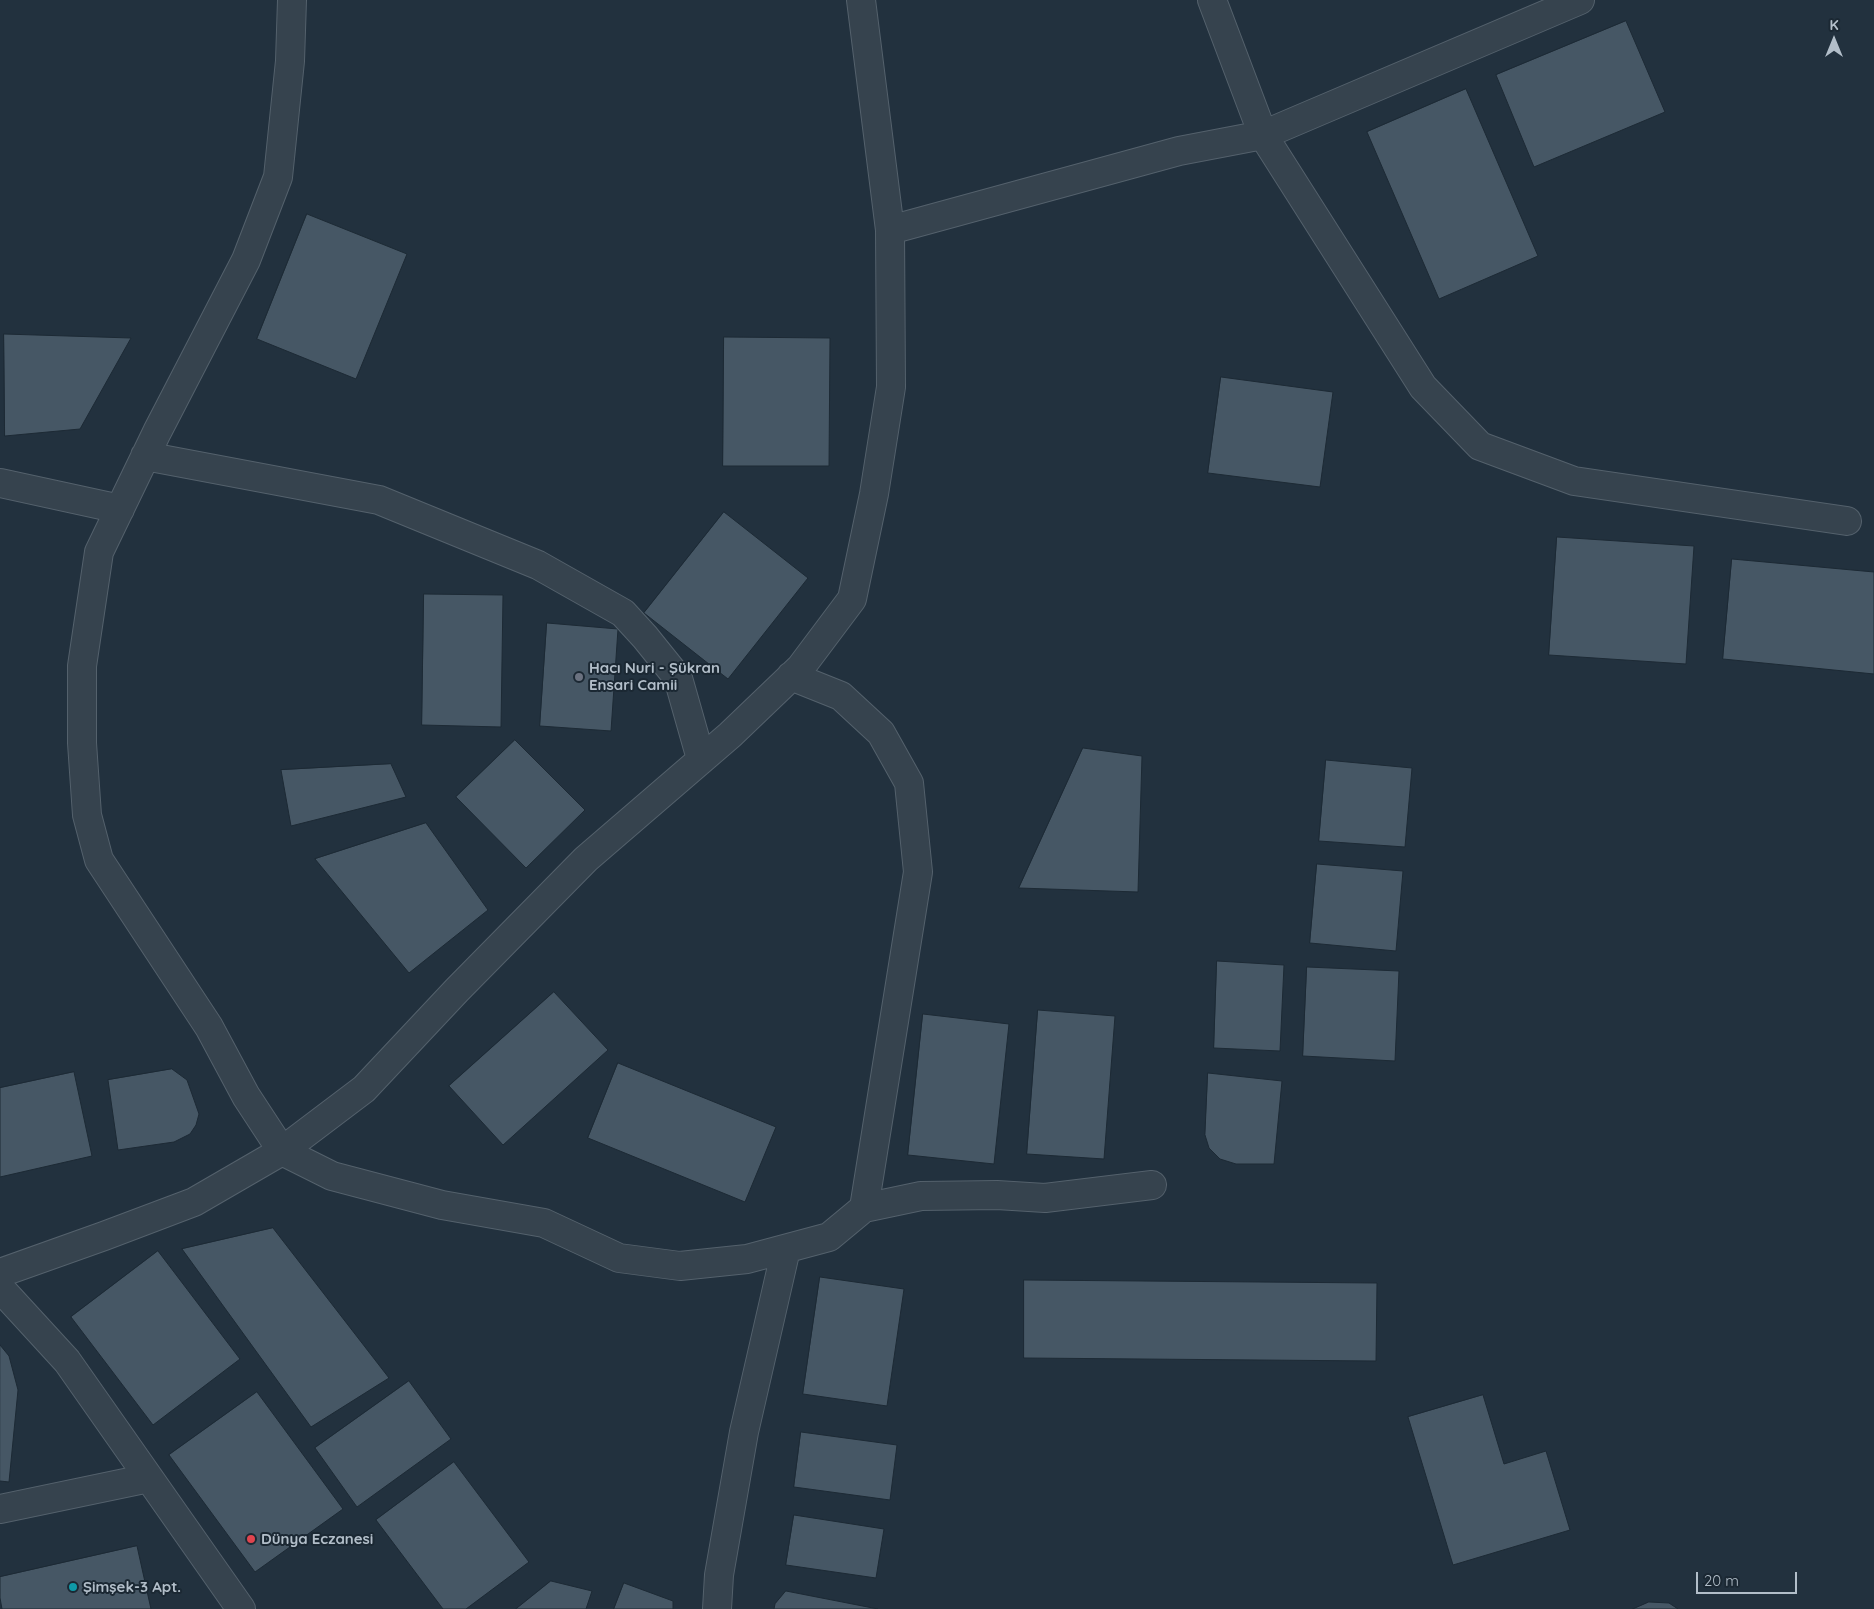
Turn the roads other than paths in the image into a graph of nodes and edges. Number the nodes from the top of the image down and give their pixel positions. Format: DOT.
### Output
graph roads {
  1 [pos="292,0"];
  2 [pos="861,0"];
  3 [pos="1212,0"];
  4 [pos="1580,0"];
  5 [pos="1263,135"];
  6 [pos="890,230"];
  7 [pos="145,456"];
  8 [pos="0,483"];
  9 [pos="120,509"];
  10 [pos="1847,521"];
  11 [pos="791,676"];
  12 [pos="701,759"];
  13 [pos="282,1151"];
  14 [pos="1152,1185"];
  15 [pos="864,1208"];
  16 [pos="786,1249"];
  17 [pos="0,1273"];
  18 [pos="0,1288"];
  19 [pos="149,1478"];
  20 [pos="0,1509"];
  21 [pos="241,1609"];
  22 [pos="717,1609"];
  1 -- 7 [label="street"];
  2 -- 6 [label="street"];
  3 -- 5 [label="street"];
  4 -- 5 [label="street"];
  5 -- 6 [label="street"];
  5 -- 10 [label="street"];
  6 -- 11 [label="street"];
  7 -- 9 [label="street"];
  7 -- 12 [label="street"];
  8 -- 9 [label="street"];
  9 -- 13 [label="street"];
  11 -- 12 [label="street"];
  11 -- 15 [label="street"];
  12 -- 13 [label="street"];
  13 -- 16 [label="street"];
  13 -- 17 [label="street"];
  14 -- 15 [label="street"];
  15 -- 16 [label="street"];
  16 -- 22 [label="street"];
  18 -- 19 [label="street"];
  19 -- 20 [label="street"];
  19 -- 21 [label="street"];
}
